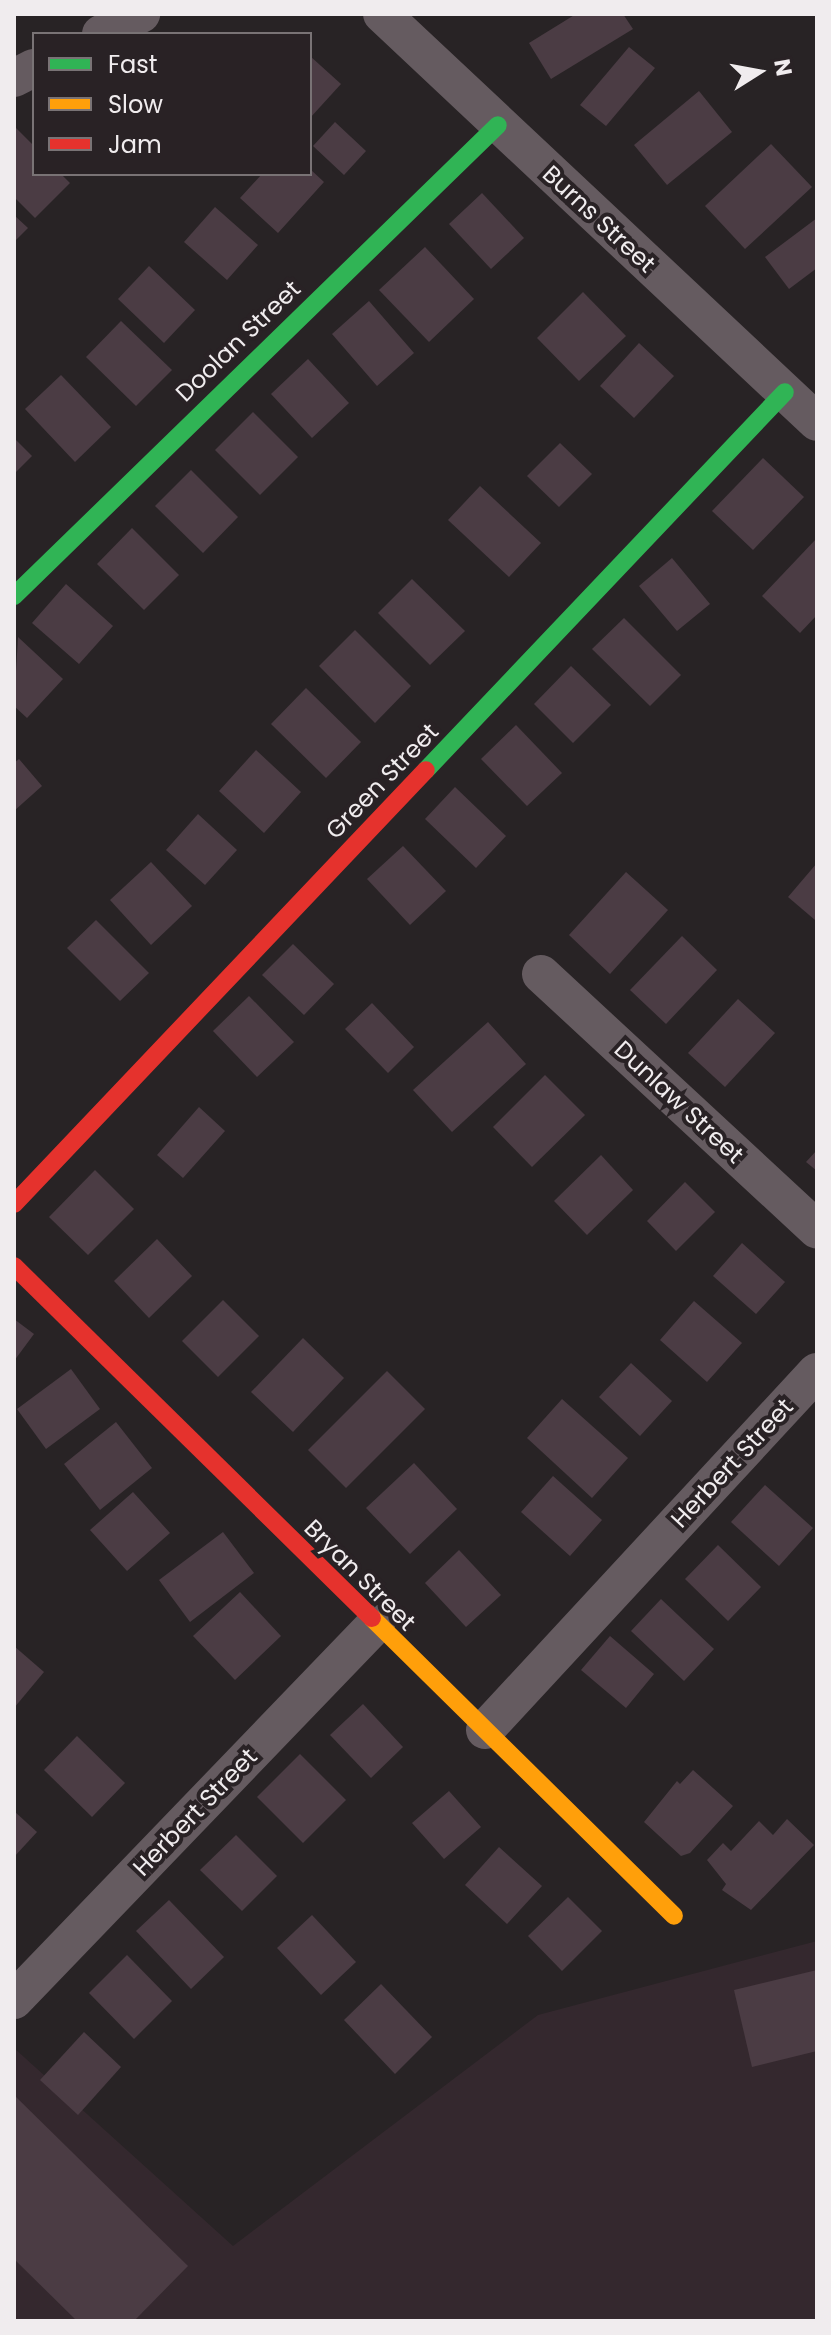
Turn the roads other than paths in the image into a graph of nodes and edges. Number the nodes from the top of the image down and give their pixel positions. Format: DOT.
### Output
graph roads {
  1 [pos="141,14"];
  2 [pos="382,14"];
  3 [pos="105,32"];
  4 [pos="32,69"];
  5 [pos="14,78"];
  6 [pos="498,125"];
  7 [pos="785,392"];
  8 [pos="817,422"];
  9 [pos="14,596"];
  10 [pos="541,974"];
  11 [pos="14,1204"];
  12 [pos="817,1230"];
  13 [pos="14,1266"];
  14 [pos="817,1372"];
  15 [pos="376,1624"];
  16 [pos="485,1730"];
  17 [pos="674,1916"];
  18 [pos="14,2000"];
  1 -- 3 [label="street"];
  2 -- 6 [label="street, Burns Street"];
  4 -- 5 [label="street"];
  6 -- 7 [label="street, Burns Street"];
  6 -- 9 [label="street, Doolan Street"];
  7 -- 8 [label="street, Burns Street"];
  7 -- 11 [label="street, Green Street"];
  10 -- 12 [label="street, Dunlaw Street"];
  13 -- 15 [label="street, Bryan Street"];
  14 -- 16 [label="street, Herbert Street"];
  15 -- 16 [label="street, Bryan Street"];
  15 -- 18 [label="street, Herbert Street"];
  16 -- 17 [label="street, Bryan Street"];
}
